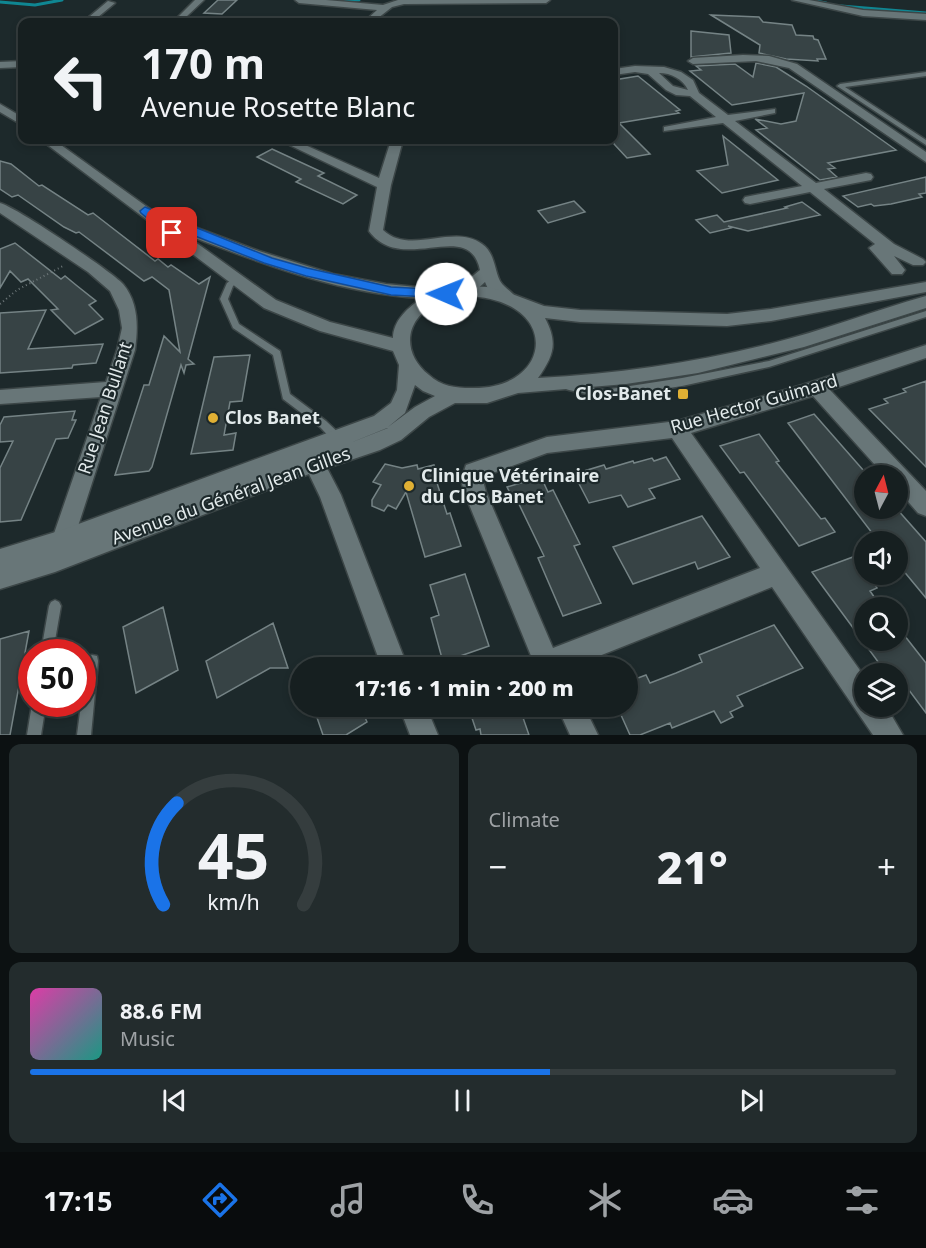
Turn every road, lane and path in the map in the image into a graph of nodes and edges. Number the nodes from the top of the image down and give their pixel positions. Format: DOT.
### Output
graph roads {
  1 [pos="200,0"];
  2 [pos="299,0"];
  3 [pos="546,0"];
  4 [pos="796,0"];
  5 [pos="417,1"];
  6 [pos="111,3"];
  7 [pos="384,8"];
  8 [pos="926,17"];
  9 [pos="92,18"];
  10 [pos="182,18"];
  11 [pos="373,18"];
  12 [pos="693,61"];
  13 [pos="18,64"];
  14 [pos="0,65"];
  15 [pos="618,71"];
  16 [pos="652,71"];
  17 [pos="926,74"];
  18 [pos="688,93"];
  19 [pos="0,107"];
  20 [pos="771,111"];
  21 [pos="18,119"];
  22 [pos="722,120"];
  23 [pos="668,129"];
  24 [pos="926,143"];
  25 [pos="53,144"];
  26 [pos="294,144"];
  27 [pos="396,144"];
  28 [pos="926,158"];
  29 [pos="866,177"];
  30 [pos="384,185"];
  31 [pos="809,188"];
  32 [pos="750,201"];
  33 [pos="0,207"];
  34 [pos="145,211"];
  35 [pos="78,258"];
  36 [pos="922,262"];
  37 [pos="488,272"];
  38 [pos="896,278"];
  39 [pos="926,279"];
  40 [pos="236,280"];
  41 [pos="926,287"];
  42 [pos="465,291"];
  43 [pos="446,294"];
  44 [pos="515,302"];
  45 [pos="926,302"];
  46 [pos="0,304"];
  47 [pos="926,314"];
  48 [pos="709,319"];
  49 [pos="926,351"];
  50 [pos="403,357"];
  51 [pos="561,384"];
  52 [pos="517,386"];
  53 [pos="816,387"];
  54 [pos="113,389"];
  55 [pos="453,395"];
  56 [pos="0,397"];
  57 [pos="677,429"];
  58 [pos="336,440"];
  59 [pos="314,464"];
  60 [pos="926,506"];
  61 [pos="59,551"];
  62 [pos="0,560"];
  63 [pos="778,573"];
  64 [pos="0,577"];
  65 [pos="55,606"];
  66 [pos="49,639"];
  67 [pos="391,657"];
  68 [pos="546,657"];
  69 [pos="569,657"];
  70 [pos="854,684"];
  71 [pos="37,717"];
  72 [pos="86,717"];
  73 [pos="417,717"];
  74 [pos="575,717"];
  75 [pos="877,717"];
  76 [pos="34,735"];
  77 [pos="84,735"];
  78 [pos="424,735"];
  79 [pos="584,735"];
  80 [pos="889,735"];
  1 -- 10 [label="street"];
  2 -- 7 [label="street"];
  3 -- 5 [label="street"];
  4 -- 8 [label="street"];
  5 -- 7 [label="street"];
  6 -- 9 [label="street"];
  7 -- 11 [label="street"];
  12 -- 28 [label="street"];
  13 -- 14 [label="street"];
  15 -- 16 [label="street"];
  16 -- 18 [label="street"];
  16 -- 18 [label="street"];
  17 -- 24 [label="lane"];
  18 -- 22 [label="street"];
  19 -- 21 [label="street"];
  20 -- 22 [label="street"];
  22 -- 23 [label="street"];
  22 -- 31 [label="street"];
  25 -- 34 [label="street"];
  26 -- 30 [label="street"];
  27 -- 30 [label="street"];
  29 -- 31 [label="street"];
  30 -- 37 [label="street"];
  31 -- 32 [label="street"];
  31 -- 36 [label="street"];
  31 -- 38 [label="street"];
  33 -- 35 [label="street, Rue Jean Bullant"];
  34 -- 40 [label="street"];
  34 -- 43 [label="street"];
  35 -- 46 [label="path"];
  35 -- 54 [label="street, Rue Jean Bullant"];
  36 -- 38 [label="street"];
  37 -- 42 [label="street"];
  37 -- 44 [label="street"];
  38 -- 39 [label="street"];
  38 -- 48 [label="street"];
  40 -- 50 [label="street"];
  40 -- 58 [label="lane"];
  41 -- 48 [label="street"];
  42 -- 43 [label="street"];
  42 -- 44 [label="street"];
  43 -- 50 [label="street"];
  44 -- 48 [label="street"];
  44 -- 52 [label="street"];
  45 -- 51 [label="street"];
  47 -- 51 [label="lane"];
  49 -- 53 [label="street, Rue Hector Guimard"];
  50 -- 55 [label="street"];
  50 -- 58 [label="street, Avenue du Général Jean Gilles"];
  51 -- 52 [label="street"];
  52 -- 55 [label="street"];
  53 -- 57 [label="street, Rue Hector Guimard"];
  53 -- 60 [label="street"];
  54 -- 56 [label="street"];
  54 -- 61 [label="street, Rue Jean Bullant"];
  55 -- 59 [label="street, Avenue du Général Jean Gilles"];
  57 -- 63 [label="street"];
  57 -- 68 [label="street, Rue Hector Guimard"];
  58 -- 59 [label="street"];
  58 -- 61 [label="street, Avenue du Général Jean Gilles"];
  59 -- 61 [label="street, Avenue du Général Jean Gilles"];
  59 -- 67 [label="street"];
  61 -- 62 [label="street, Avenue du Général Jean Gilles"];
  61 -- 64 [label="street, Avenue du Général Jean Gilles"];
  63 -- 69 [label="street"];
  63 -- 70 [label="street"];
  65 -- 66 [label="lane"];
  71 -- 76 [label="lane"];
  72 -- 77 [label="lane"];
  73 -- 78 [label="street"];
  74 -- 79 [label="street"];
  75 -- 80 [label="street"];
}
